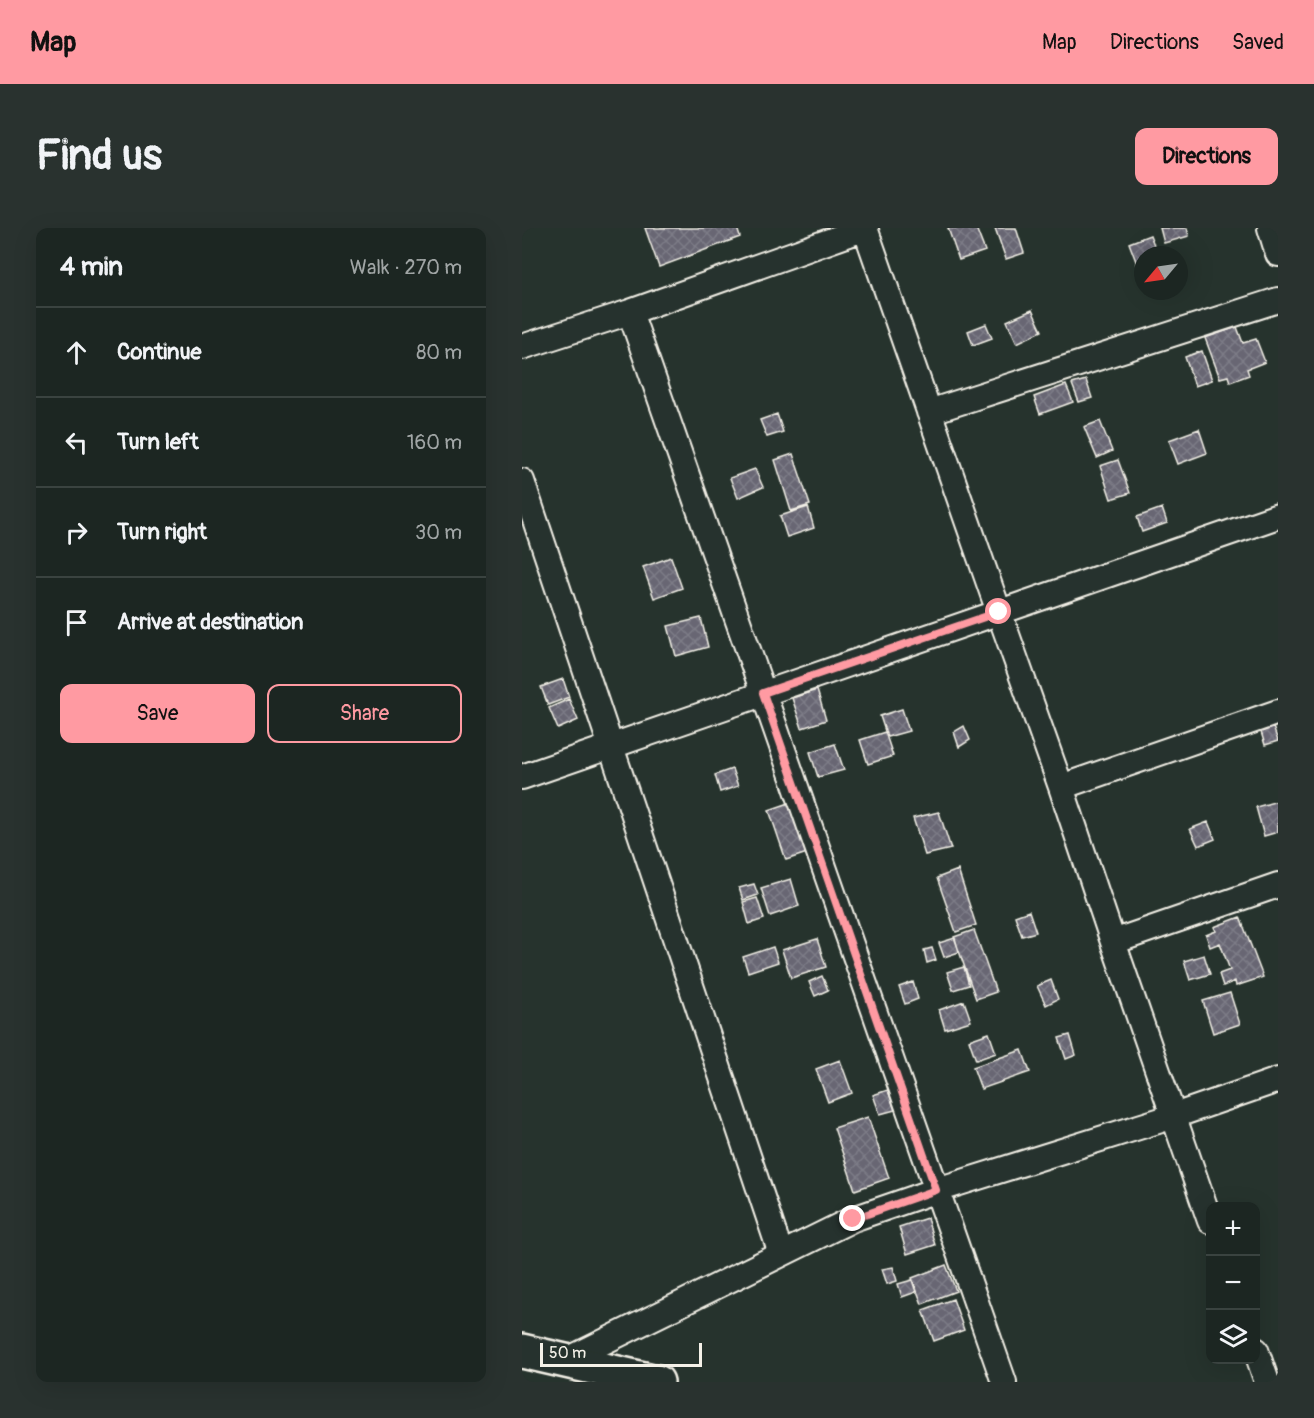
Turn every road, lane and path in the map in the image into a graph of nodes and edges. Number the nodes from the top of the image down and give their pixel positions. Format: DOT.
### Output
graph roads {
  1 [pos="865,228"];
  2 [pos="1270,228"];
  3 [pos="1278,254"];
  4 [pos="1278,300"];
  5 [pos="630,312"];
  6 [pos="522,347"];
  7 [pos="929,412"];
  8 [pos="522,481"];
  9 [pos="1278,516"];
  10 [pos="999,612"];
  11 [pos="763,693"];
  12 [pos="1278,712"];
  13 [pos="610,746"];
  14 [pos="522,777"];
  15 [pos="1061,787"];
  16 [pos="1278,885"];
  17 [pos="1113,942"];
  18 [pos="1278,1080"];
  19 [pos="1174,1116"];
  20 [pos="936,1190"];
  21 [pos="1206,1209"];
  22 [pos="781,1254"];
  23 [pos="522,1352"];
  24 [pos="565,1361"];
  25 [pos="1260,1362"];
  26 [pos="657,1382"];
  27 [pos="1004,1382"];
  28 [pos="1267,1382"];
  1 -- 5 [label="street"];
  1 -- 7 [label="street"];
  2 -- 3 [label="street"];
  4 -- 7 [label="street"];
  5 -- 6 [label="street"];
  5 -- 11 [label="street"];
  7 -- 10 [label="street"];
  8 -- 13 [label="street"];
  9 -- 10 [label="street"];
  10 -- 11 [label="street"];
  10 -- 15 [label="street"];
  11 -- 13 [label="street"];
  11 -- 20 [label="street"];
  12 -- 15 [label="street"];
  13 -- 14 [label="street"];
  13 -- 22 [label="street"];
  15 -- 17 [label="street"];
  16 -- 17 [label="street"];
  17 -- 19 [label="street"];
  18 -- 19 [label="street"];
  19 -- 20 [label="street"];
  19 -- 21 [label="street"];
  20 -- 22 [label="street"];
  20 -- 27 [label="street"];
  22 -- 24 [label="street"];
  23 -- 24 [label="highway"];
  24 -- 26 [label="highway"];
  25 -- 28 [label="street"];
}
